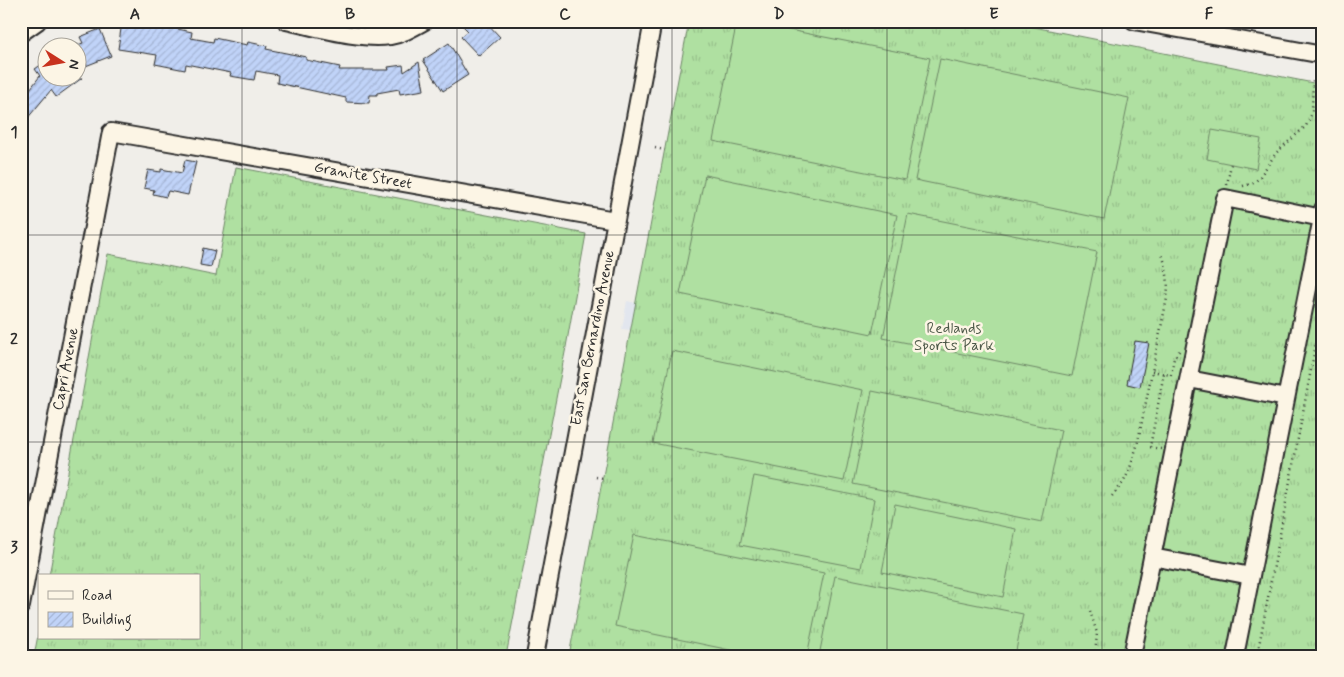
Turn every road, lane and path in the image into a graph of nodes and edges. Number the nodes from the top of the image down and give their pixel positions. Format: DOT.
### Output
graph roads {
  1 [pos="38,21"];
  2 [pos="286,21"];
  3 [pos="425,21"];
  4 [pos="653,21"];
  5 [pos="1134,21"];
  6 [pos="21,34"];
  7 [pos="1323,55"];
  8 [pos="111,132"];
  9 [pos="655,148"];
  10 [pos="664,150"];
  11 [pos="1231,164"];
  12 [pos="1226,190"];
  13 [pos="1323,209"];
  14 [pos="1322,218"];
  15 [pos="615,220"];
  16 [pos="1162,254"];
  17 [pos="1323,306"];
  18 [pos="1152,371"];
  19 [pos="1188,379"];
  20 [pos="1286,398"];
  21 [pos="596,477"];
  22 [pos="603,478"];
  23 [pos="1112,496"];
  24 [pos="1152,557"];
  25 [pos="1251,576"];
  26 [pos="21,606"];
  27 [pos="1090,611"];
  28 [pos="534,656"];
  29 [pos="1095,656"];
  30 [pos="1132,656"];
  31 [pos="1235,656"];
  32 [pos="1256,656"];
  1 -- 6 [label="street"];
  2 -- 3 [label="street"];
  4 -- 15 [label="street, East San Bernardino Avenue"];
  5 -- 7 [label="street"];
  8 -- 15 [label="street, Granite Street"];
  8 -- 26 [label="street, Capri Avenue"];
  9 -- 10 [label="path"];
  11 -- 12 [label="path"];
  13 -- 14 [label="street"];
  14 -- 19 [label="street"];
  14 -- 20 [label="street"];
  15 -- 28 [label="street, East San Bernardino Avenue"];
  16 -- 18 [label="path"];
  17 -- 32 [label="path"];
  18 -- 19 [label="path"];
  18 -- 23 [label="path"];
  19 -- 20 [label="street"];
  19 -- 24 [label="street"];
  20 -- 25 [label="street"];
  21 -- 22 [label="path"];
  24 -- 25 [label="street"];
  24 -- 30 [label="street"];
  25 -- 31 [label="street"];
  27 -- 29 [label="path"];
}
